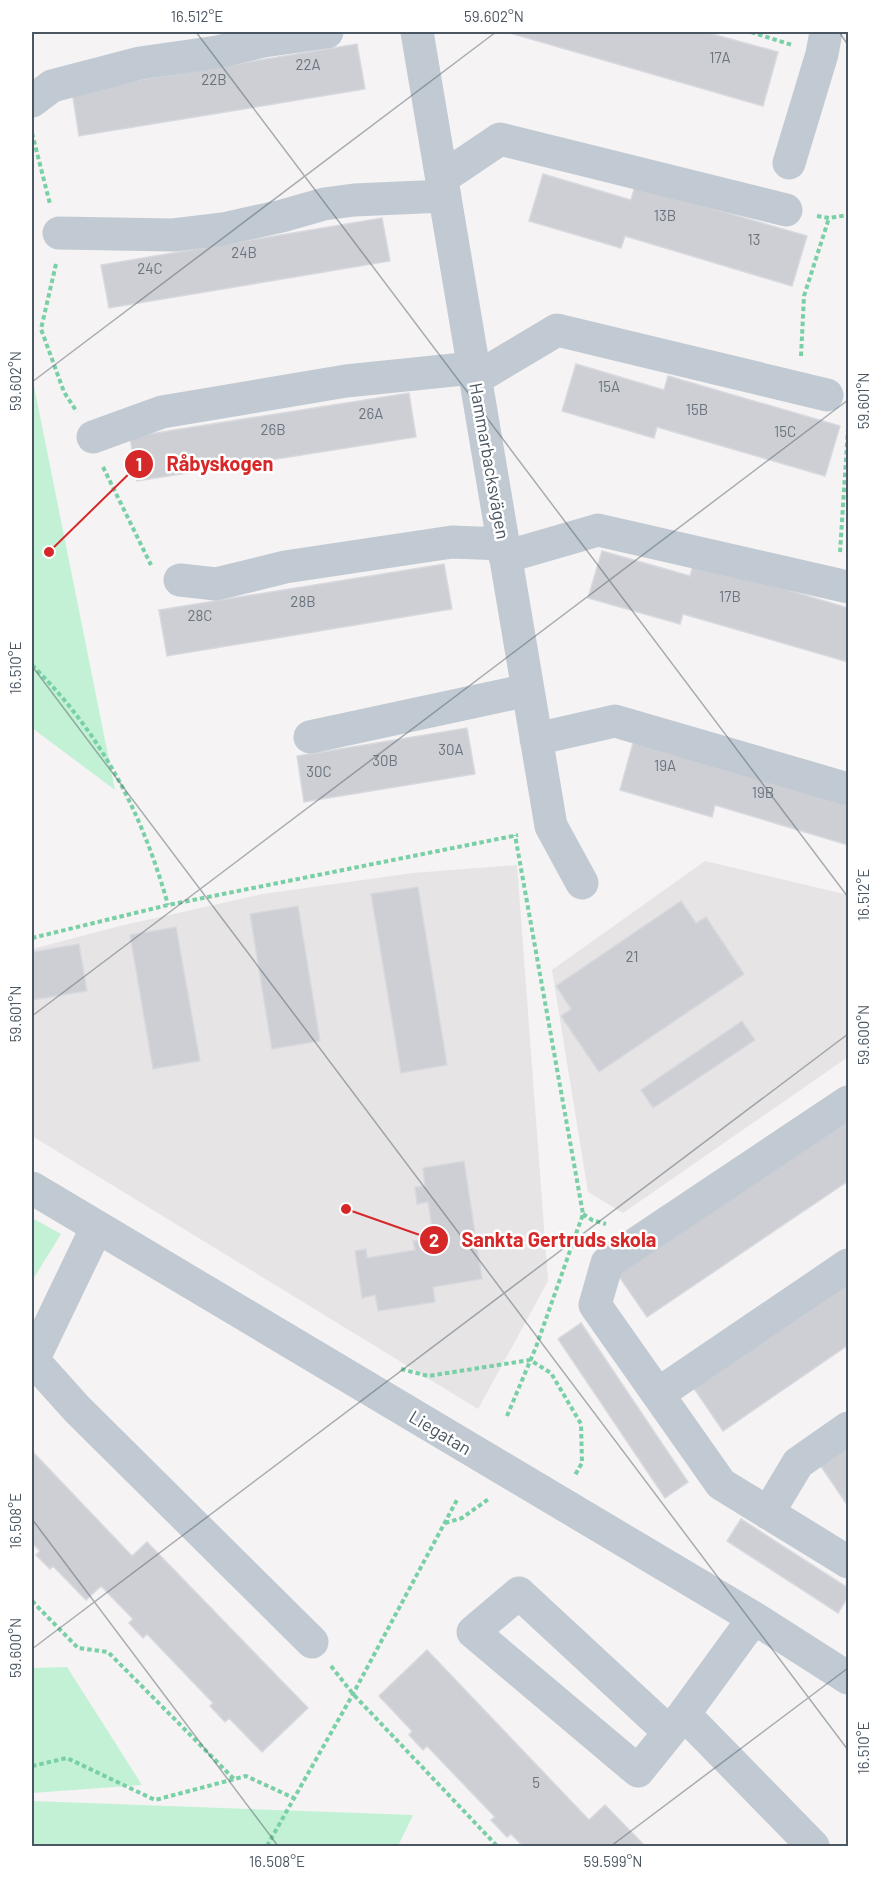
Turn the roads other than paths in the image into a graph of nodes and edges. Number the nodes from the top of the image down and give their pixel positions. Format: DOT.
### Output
graph roads {
  1 [pos="327,32"];
  2 [pos="417,32"];
  3 [pos="824,43"];
  4 [pos="32,101"];
  5 [pos="789,163"];
  6 [pos="443,187"];
  7 [pos="786,210"];
  8 [pos="59,234"];
  9 [pos="474,374"];
  10 [pos="827,395"];
  11 [pos="93,437"];
  12 [pos="504,551"];
  13 [pos="844,573"];
  14 [pos="180,580"];
  15 [pos="528,690"];
  16 [pos="310,737"];
  17 [pos="536,739"];
  18 [pos="849,789"];
  19 [pos="582,884"];
  20 [pos="849,1102"];
  21 [pos="32,1188"];
  22 [pos="97,1227"];
  23 [pos="849,1265"];
  24 [pos="658,1394"];
  25 [pos="849,1428"];
  26 [pos="768,1513"];
  27 [pos="849,1562"];
  28 [pos="754,1618"];
  29 [pos="312,1642"];
  30 [pos="846,1671"];
  31 [pos="676,1723"];
  32 [pos="813,1846"];
  1 -- 4 [label="street"];
  2 -- 6 [label="street, Hammarbacksvägen"];
  3 -- 5 [label="street"];
  6 -- 7 [label="street"];
  6 -- 8 [label="street"];
  6 -- 9 [label="street, Hammarbacksvägen"];
  9 -- 10 [label="street"];
  9 -- 11 [label="street"];
  9 -- 12 [label="street, Hammarbacksvägen"];
  12 -- 13 [label="street"];
  12 -- 14 [label="street"];
  12 -- 15 [label="street, Hammarbacksvägen"];
  15 -- 16 [label="street"];
  15 -- 17 [label="street, Hammarbacksvägen"];
  17 -- 18 [label="street"];
  17 -- 19 [label="street, Hammarbacksvägen"];
  20 -- 24 [label="street"];
  21 -- 22 [label="street, Liegatan"];
  22 -- 28 [label="street, Liegatan"];
  22 -- 29 [label="street"];
  23 -- 24 [label="street"];
  24 -- 26 [label="street"];
  25 -- 26 [label="street"];
  26 -- 27 [label="street"];
  28 -- 30 [label="street, Liegatan"];
  28 -- 31 [label="street"];
  31 -- 31 [label="street"];
  31 -- 32 [label="street"];
}
